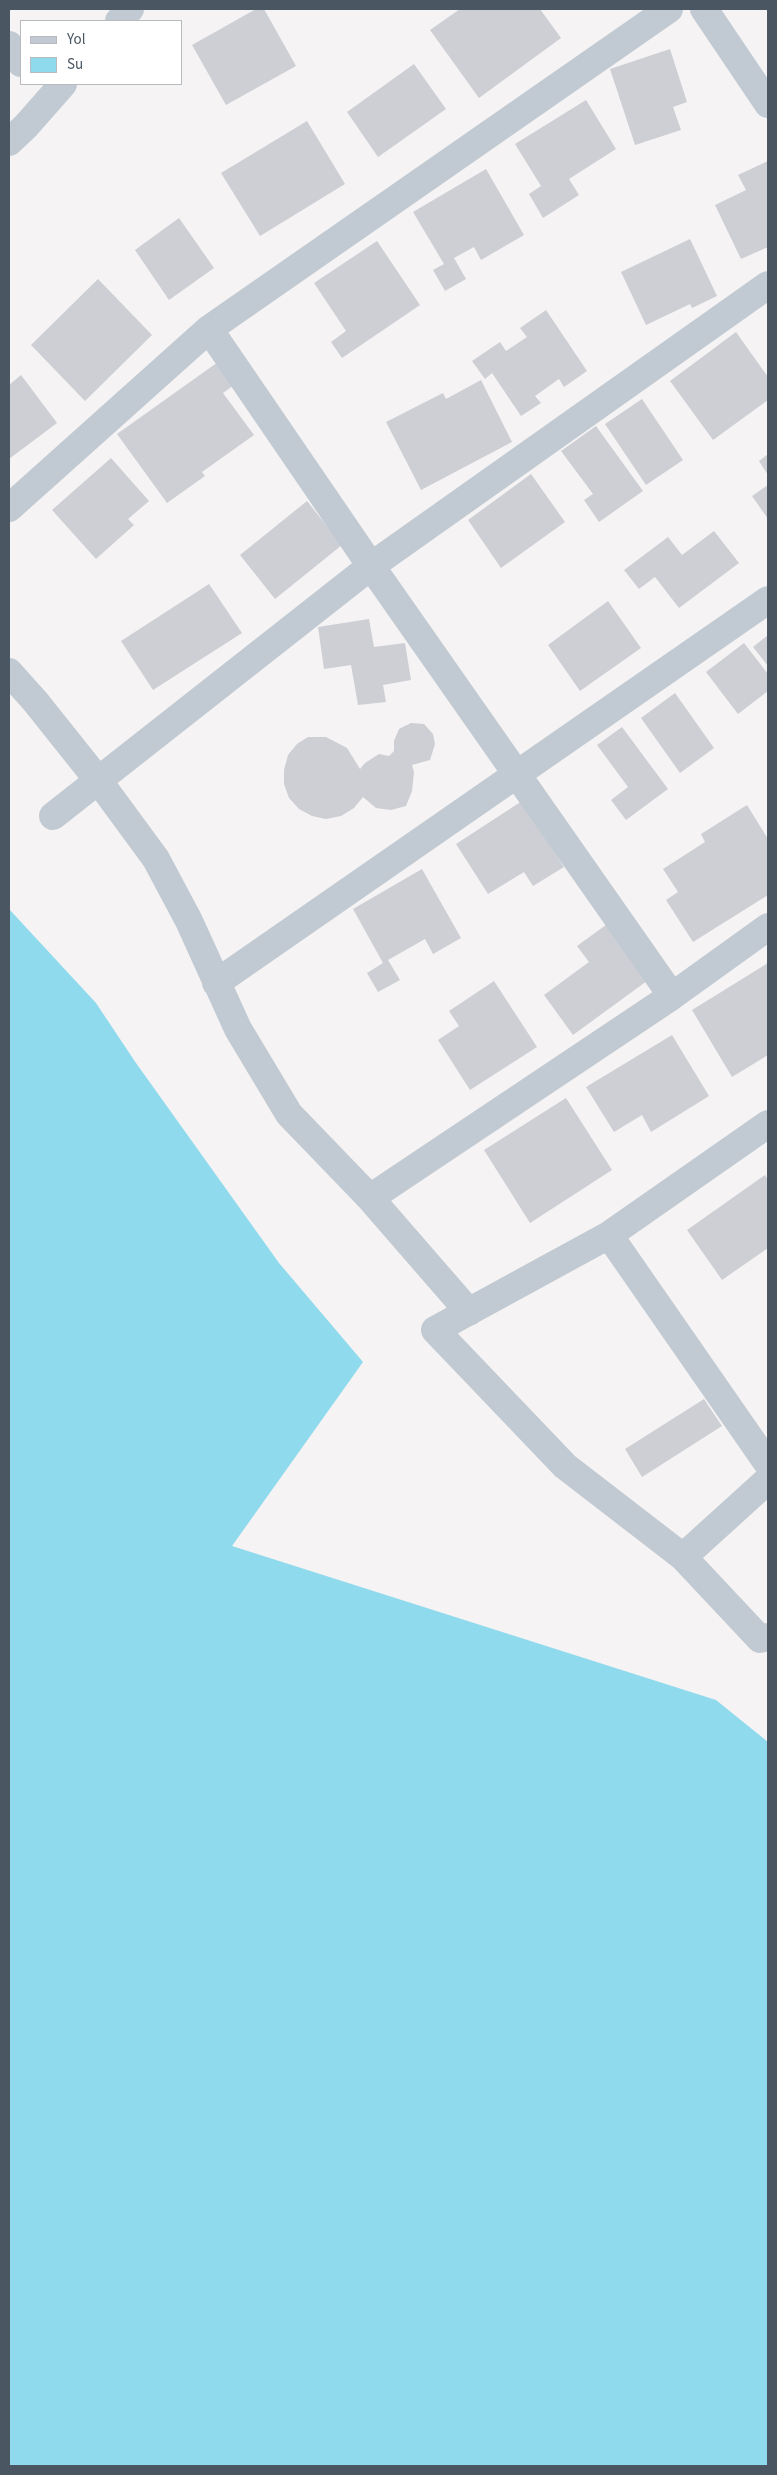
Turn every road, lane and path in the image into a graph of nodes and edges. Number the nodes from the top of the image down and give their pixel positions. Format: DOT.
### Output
graph roads {
  1 [pos="130,9"];
  2 [pos="670,9"];
  3 [pos="704,9"];
  4 [pos="120,20"];
  5 [pos="9,45"];
  6 [pos="20,62"];
  7 [pos="48,90"];
  8 [pos="768,104"];
  9 [pos="9,142"];
  10 [pos="768,285"];
  11 [pos="209,329"];
  12 [pos="9,508"];
  13 [pos="371,566"];
  14 [pos="768,600"];
  15 [pos="9,672"];
  16 [pos="518,774"];
  17 [pos="98,780"];
  18 [pos="53,816"];
  19 [pos="768,927"];
  20 [pos="216,983"];
  21 [pos="672,996"];
  22 [pos="768,1124"];
  23 [pos="370,1198"];
  24 [pos="610,1235"];
  25 [pos="469,1312"];
  26 [pos="768,1464"];
  27 [pos="768,1480"];
  28 [pos="682,1558"];
  29 [pos="768,1637"];
  1 -- 4 [label="street"];
  2 -- 11 [label="street"];
  3 -- 8 [label="street"];
  5 -- 6 [label="street"];
  7 -- 9 [label="street"];
  10 -- 13 [label="street"];
  11 -- 12 [label="street"];
  11 -- 13 [label="street"];
  13 -- 16 [label="street"];
  13 -- 17 [label="street"];
  14 -- 16 [label="street"];
  15 -- 17 [label="street"];
  16 -- 20 [label="street"];
  16 -- 21 [label="street"];
  17 -- 18 [label="street"];
  17 -- 20 [label="street"];
  19 -- 21 [label="street"];
  20 -- 23 [label="street"];
  21 -- 23 [label="street"];
  22 -- 24 [label="street"];
  23 -- 25 [label="street"];
  24 -- 25 [label="street"];
  24 -- 26 [label="street"];
  25 -- 28 [label="street"];
  27 -- 28 [label="street"];
  28 -- 29 [label="street"];
}
